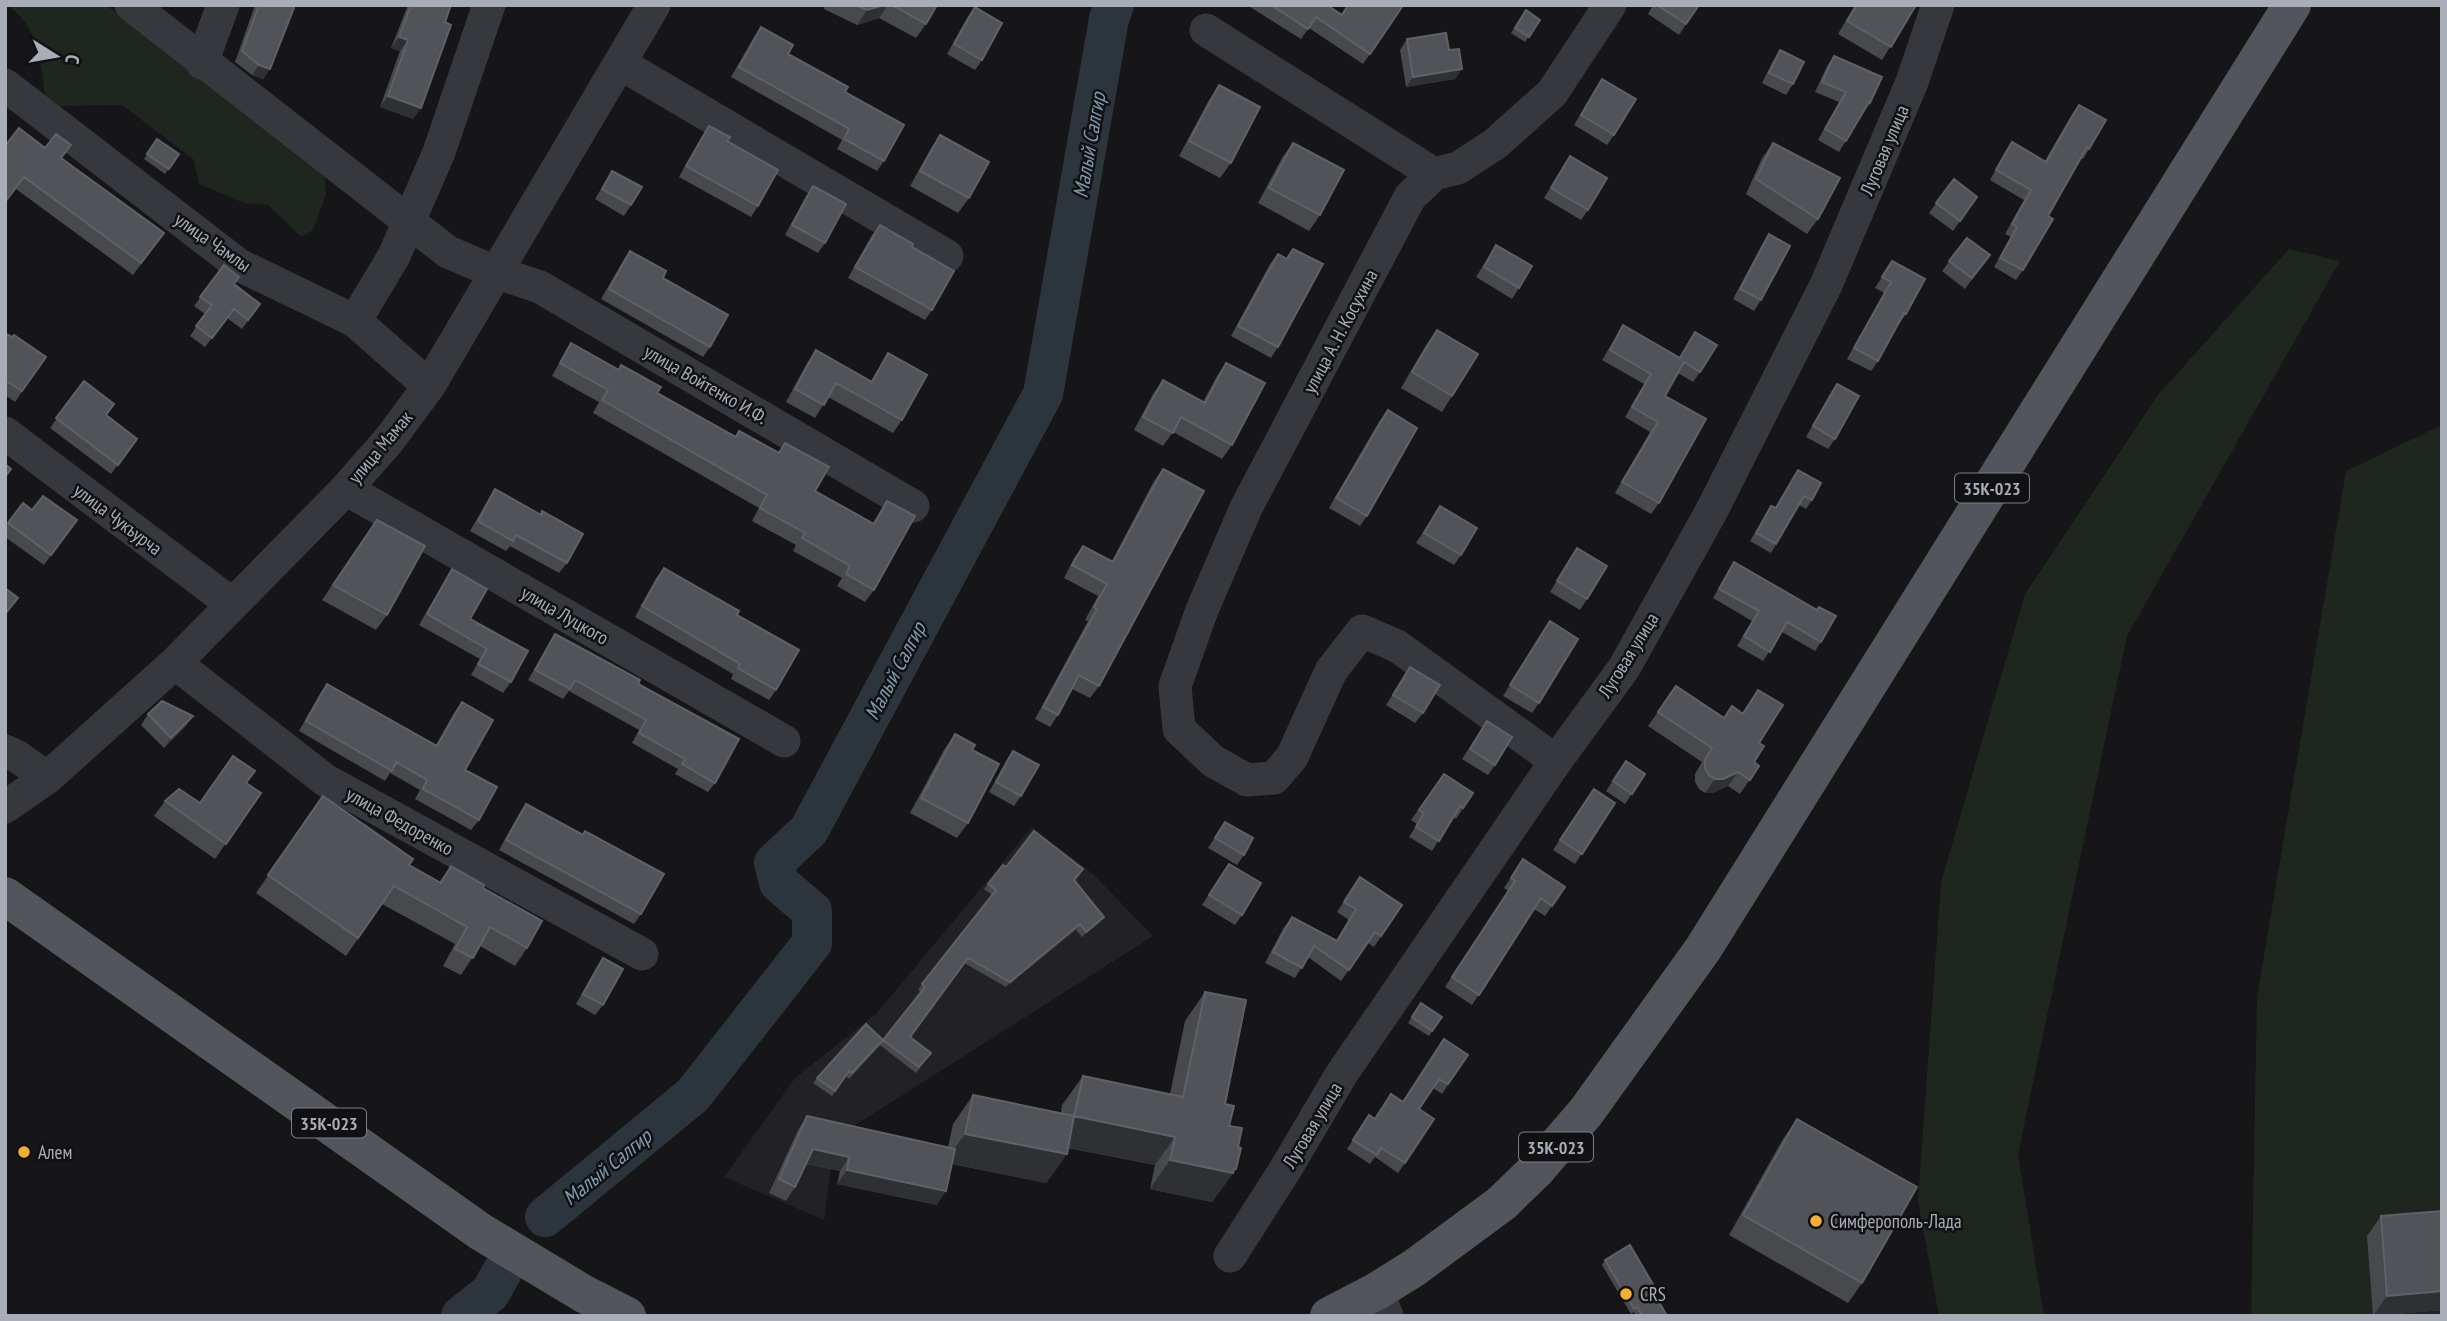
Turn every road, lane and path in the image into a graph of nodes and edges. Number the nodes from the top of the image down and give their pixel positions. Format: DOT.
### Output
graph roads {
  1 [pos="131,5"];
  2 [pos="223,5"];
  3 [pos="489,5"];
  4 [pos="654,5"];
  5 [pos="1610,5"];
  6 [pos="1938,5"];
  7 [pos="2292,5"];
  8 [pos="1206,30"];
  9 [pos="202,63"];
  10 [pos="621,64"];
  11 [pos="5,85"];
  12 [pos="1434,173"];
  13 [pos="407,222"];
  14 [pos="947,256"];
  15 [pos="495,272"];
  16 [pos="355,321"];
  17 [pos="429,386"];
  18 [pos="5,433"];
  19 [pos="346,489"];
  20 [pos="913,506"];
  21 [pos="232,604"];
  22 [pos="175,663"];
  23 [pos="784,741"];
  24 [pos="5,751"];
  25 [pos="1556,761"];
  26 [pos="47,778"];
  27 [pos="5,807"];
  28 [pos="5,896"];
  29 [pos="642,954"];
  30 [pos="1230,1256"];
  31 [pos="1382,1304"];
  32 [pos="627,1316"];
  33 [pos="1329,1316"];
  1 -- 9 [label="street, улица Войтенко И.Ф."];
  2 -- 9 [label="street"];
  3 -- 13 [label="street"];
  4 -- 10 [label="street, улица Мамак"];
  5 -- 12 [label="street, улица А. Н. Косухина"];
  6 -- 25 [label="street, Луговая улица"];
  7 -- 31 [label="main road, 35К-023"];
  8 -- 12 [label="street"];
  9 -- 13 [label="street, улица Войтенко И.Ф."];
  10 -- 14 [label="street"];
  10 -- 15 [label="street, улица Мамак"];
  11 -- 16 [label="street, улица Чамлы"];
  12 -- 25 [label="street, улица А. Н. Косухина"];
  13 -- 15 [label="street, улица Войтенко И.Ф."];
  13 -- 16 [label="street"];
  15 -- 17 [label="street, улица Мамак"];
  15 -- 20 [label="street, улица Войтенко И.Ф."];
  16 -- 17 [label="street, улица Чамлы"];
  17 -- 19 [label="street, улица Мамак"];
  18 -- 21 [label="street, улица Чукъурча"];
  19 -- 21 [label="street, улица Мамак"];
  19 -- 23 [label="street, улица Луцкого"];
  21 -- 22 [label="street, улица Мамак"];
  22 -- 26 [label="street, улица Мамак"];
  22 -- 29 [label="street, улица Федоренко"];
  24 -- 26 [label="street"];
  25 -- 30 [label="street, Луговая улица"];
  26 -- 27 [label="street, улица Мамак"];
  28 -- 32 [label="main road, 35К-023"];
  31 -- 33 [label="main road, 35К-023"];
}
